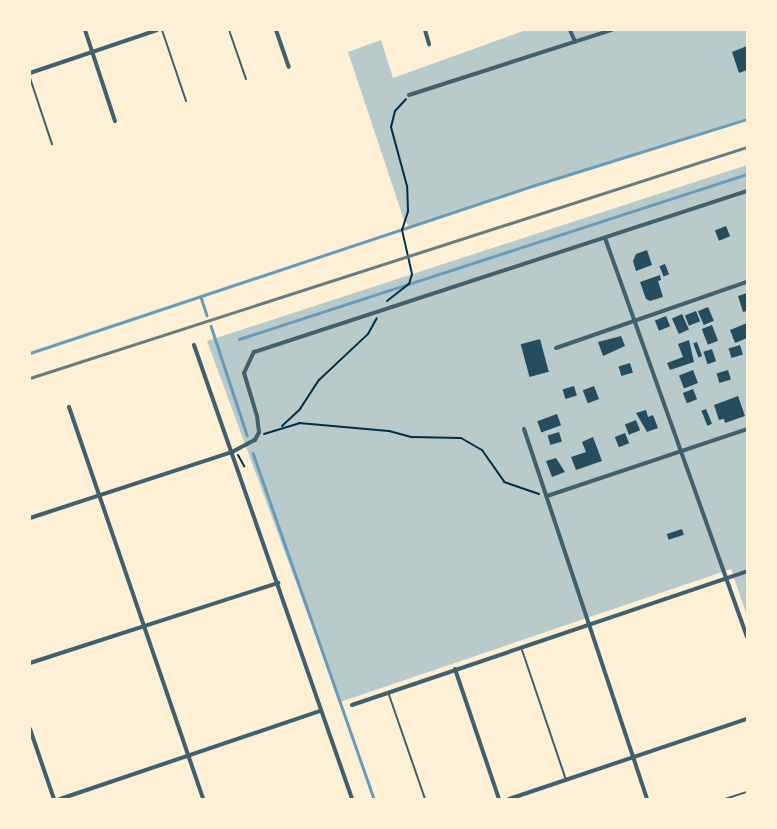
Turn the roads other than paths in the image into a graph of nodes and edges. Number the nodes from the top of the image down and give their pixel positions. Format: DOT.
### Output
graph roads {
  1 [pos="85,30"];
  2 [pos="157,30"];
  3 [pos="162,30"];
  4 [pos="229,30"];
  5 [pos="276,30"];
  6 [pos="425,30"];
  7 [pos="570,30"];
  8 [pos="612,30"];
  9 [pos="574,42"];
  10 [pos="430,44"];
  11 [pos="92,52"];
  12 [pos="289,67"];
  13 [pos="30,73"];
  14 [pos="30,78"];
  15 [pos="246,79"];
  16 [pos="409,95"];
  17 [pos="186,101"];
  18 [pos="116,122"];
  19 [pos="52,144"];
  20 [pos="747,191"];
  21 [pos="605,238"];
  22 [pos="747,282"];
  23 [pos="635,320"];
  24 [pos="194,345"];
  25 [pos="556,348"];
  26 [pos="69,407"];
  27 [pos="524,429"];
  28 [pos="747,429"];
  29 [pos="682,450"];
  30 [pos="232,452"];
  31 [pos="97,496"];
  32 [pos="547,496"];
  33 [pos="30,518"];
  34 [pos="747,571"];
  35 [pos="726,578"];
  36 [pos="278,583"];
  37 [pos="589,624"];
  38 [pos="143,628"];
  39 [pos="747,636"];
  40 [pos="521,647"];
  41 [pos="30,663"];
  42 [pos="455,669"];
  43 [pos="388,692"];
  44 [pos="352,705"];
  45 [pos="320,711"];
  46 [pos="747,719"];
  47 [pos="30,729"];
  48 [pos="188,756"];
  49 [pos="633,757"];
  50 [pos="566,780"];
  51 [pos="747,792"];
  52 [pos="54,799"];
  53 [pos="60,799"];
  54 [pos="203,799"];
  55 [pos="352,799"];
  56 [pos="425,799"];
  57 [pos="499,799"];
  58 [pos="509,799"];
  59 [pos="647,799"];
  60 [pos="725,799"];
  1 -- 11 [label="street"];
  2 -- 11 [label="street"];
  3 -- 17 [label="lane"];
  4 -- 15 [label="lane"];
  5 -- 12 [label="street"];
  6 -- 10 [label="street"];
  7 -- 9 [label="street"];
  8 -- 9 [label="street"];
  9 -- 16 [label="street"];
  11 -- 13 [label="street"];
  11 -- 18 [label="street"];
  14 -- 19 [label="lane"];
  20 -- 21 [label="street"];
  21 -- 23 [label="street"];
  21 -- 30 [label="street"];
  22 -- 23 [label="street"];
  23 -- 25 [label="street"];
  23 -- 29 [label="street"];
  24 -- 30 [label="street"];
  26 -- 31 [label="street"];
  27 -- 32 [label="street"];
  28 -- 29 [label="street"];
  29 -- 32 [label="street"];
  29 -- 35 [label="street"];
  30 -- 31 [label="street"];
  30 -- 36 [label="street"];
  31 -- 33 [label="street"];
  31 -- 38 [label="street"];
  32 -- 37 [label="street"];
  34 -- 35 [label="street"];
  35 -- 37 [label="street"];
  35 -- 39 [label="street"];
  36 -- 38 [label="street"];
  36 -- 45 [label="street"];
  37 -- 40 [label="street"];
  37 -- 49 [label="street"];
  38 -- 41 [label="street"];
  38 -- 48 [label="street"];
  40 -- 42 [label="street"];
  40 -- 50 [label="lane"];
  42 -- 43 [label="street"];
  42 -- 57 [label="street"];
  43 -- 44 [label="street"];
  43 -- 56 [label="lane"];
  45 -- 48 [label="street"];
  45 -- 55 [label="street"];
  46 -- 49 [label="street"];
  47 -- 52 [label="street"];
  48 -- 53 [label="street"];
  48 -- 54 [label="street"];
  49 -- 50 [label="street"];
  49 -- 59 [label="street"];
  50 -- 58 [label="street"];
  51 -- 60 [label="lane"];
}
